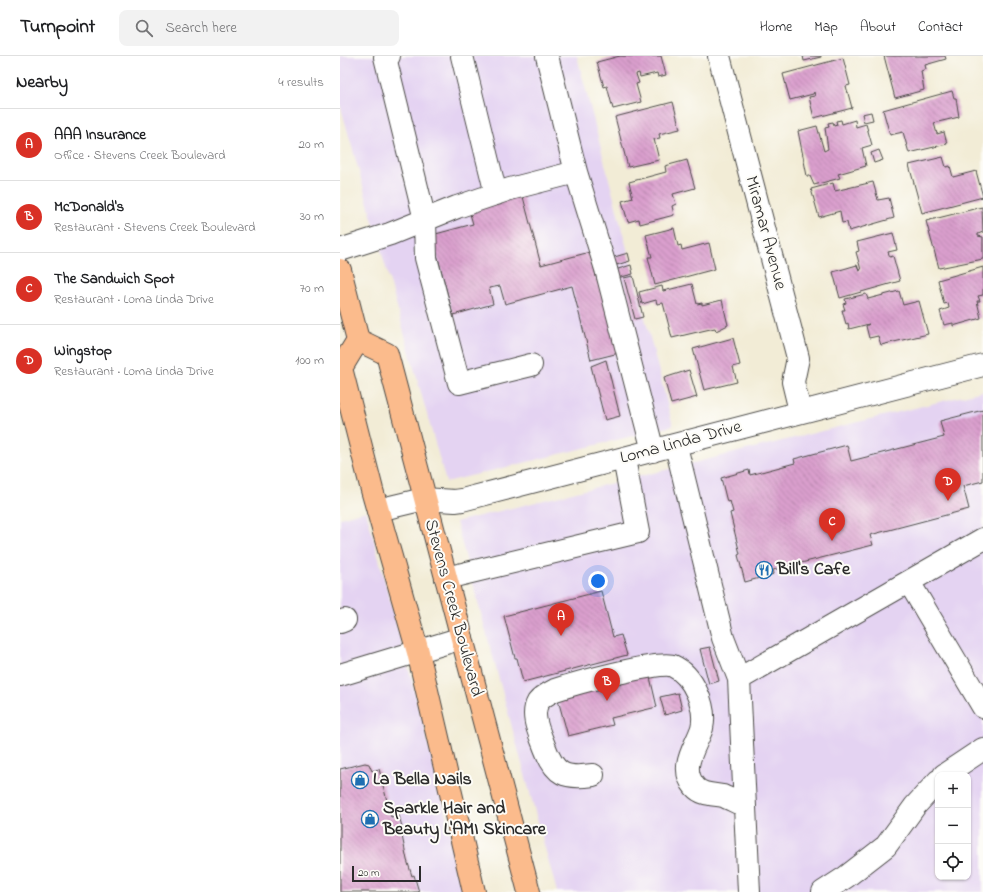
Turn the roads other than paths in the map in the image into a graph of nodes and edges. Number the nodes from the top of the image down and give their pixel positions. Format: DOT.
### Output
graph roads {
  1 [pos="389,56"];
  2 [pos="462,56"];
  3 [pos="547,56"];
  4 [pos="719,56"];
  5 [pos="576,172"];
  6 [pos="496,194"];
  7 [pos="425,220"];
  8 [pos="340,250"];
  9 [pos="340,270"];
  10 [pos="358,340"];
  11 [pos="983,365"];
  12 [pos="531,366"];
  13 [pos="800,412"];
  14 [pos="676,446"];
  15 [pos="653,451"];
  16 [pos="624,458"];
  17 [pos="424,499"];
  18 [pos="378,510"];
  19 [pos="983,539"];
  20 [pos="446,578"];
  21 [pos="909,582"];
  22 [pos="462,638"];
  23 [pos="418,652"];
  24 [pos="340,675"];
  25 [pos="739,679"];
  26 [pos="983,707"];
  27 [pos="983,749"];
  28 [pos="948,772"];
  29 [pos="593,775"];
  30 [pos="935,784"];
  31 [pos="745,806"];
  32 [pos="474,892"];
  33 [pos="529,892"];
  34 [pos="749,892"];
  35 [pos="823,892"];
  1 -- 7 [label="street"];
  2 -- 6 [label="street"];
  3 -- 5 [label="street"];
  4 -- 13 [label="street, Miramar Avenue"];
  5 -- 6 [label="street"];
  5 -- 15 [label="street"];
  6 -- 7 [label="street"];
  7 -- 8 [label="street"];
  7 -- 12 [label="street"];
  9 -- 10 [label="main road"];
  10 -- 17 [label="main road, Stevens Creek Boulevard"];
  10 -- 18 [label="main road"];
  11 -- 13 [label="street, Loma Linda Drive"];
  13 -- 14 [label="street, Loma Linda Drive"];
  14 -- 15 [label="street, Loma Linda Drive"];
  14 -- 25 [label="street"];
  15 -- 16 [label="street, Loma Linda Drive"];
  16 -- 17 [label="street, Loma Linda Drive"];
  16 -- 20 [label="street"];
  17 -- 18 [label="street, Loma Linda Drive"];
  17 -- 20 [label="main road, Stevens Creek Boulevard"];
  18 -- 23 [label="main road"];
  19 -- 21 [label="street"];
  20 -- 22 [label="main road, Stevens Creek Boulevard"];
  21 -- 25 [label="street"];
  21 -- 26 [label="street"];
  22 -- 23 [label="street"];
  22 -- 33 [label="main road, Stevens Creek Boulevard"];
  23 -- 24 [label="street"];
  23 -- 32 [label="main road"];
  25 -- 31 [label="street"];
  27 -- 28 [label="street"];
  29 -- 31 [label="street"];
  30 -- 35 [label="street"];
  31 -- 34 [label="street"];
}
